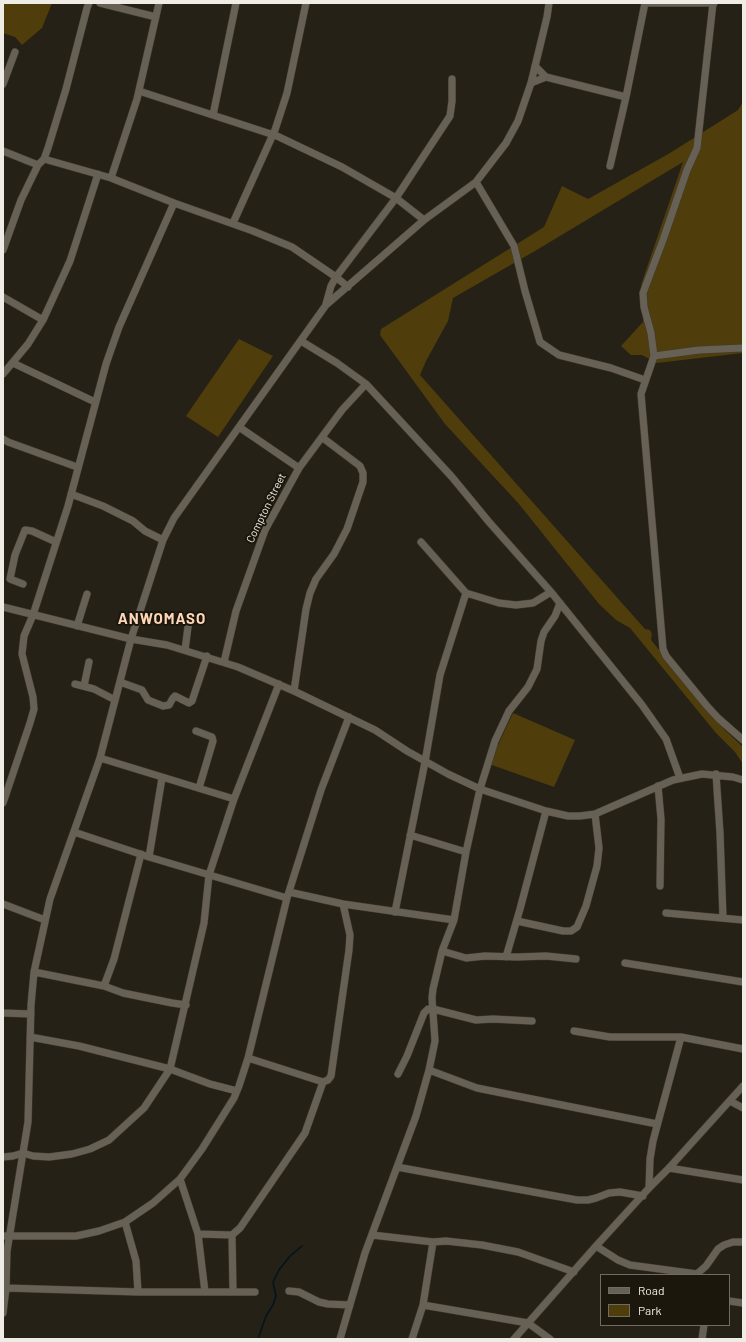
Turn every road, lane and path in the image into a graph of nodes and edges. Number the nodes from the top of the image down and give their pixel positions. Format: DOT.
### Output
graph roads {
  1 [pos="89,3"];
  2 [pos="100,3"];
  3 [pos="159,3"];
  4 [pos="236,3"];
  5 [pos="306,3"];
  6 [pos="549,3"];
  7 [pos="713,3"];
  8 [pos="156,17"];
  9 [pos="15,52"];
  10 [pos="535,66"];
  11 [pos="546,77"];
  12 [pos="452,80"];
  13 [pos="531,83"];
  14 [pos="3,84"];
  15 [pos="139,91"];
  16 [pos="626,97"];
  17 [pos="213,115"];
  18 [pos="273,134"];
  19 [pos="3,150"];
  20 [pos="44,159"];
  21 [pos="38,165"];
  22 [pos="610,166"];
  23 [pos="98,174"];
  24 [pos="111,178"];
  25 [pos="476,182"];
  26 [pos="396,198"];
  27 [pos="174,202"];
  28 [pos="424,220"];
  29 [pos="233,223"];
  30 [pos="3,250"];
  31 [pos="336,277"];
  32 [pos="348,287"];
  33 [pos="3,297"];
  34 [pos="326,305"];
  35 [pos="43,320"];
  36 [pos="301,340"];
  37 [pos="743,348"];
  38 [pos="654,356"];
  39 [pos="13,363"];
  40 [pos="3,374"];
  41 [pos="645,380"];
  42 [pos="366,384"];
  43 [pos="95,402"];
  44 [pos="239,426"];
  45 [pos="323,438"];
  46 [pos="5,443"];
  47 [pos="77,467"];
  48 [pos="299,468"];
  49 [pos="71,494"];
  50 [pos="163,540"];
  51 [pos="56,542"];
  52 [pos="421,542"];
  53 [pos="23,584"];
  54 [pos="551,592"];
  55 [pos="466,593"];
  56 [pos="87,594"];
  57 [pos="560,603"];
  58 [pos="3,607"];
  59 [pos="33,615"];
  60 [pos="189,619"];
  61 [pos="77,626"];
  62 [pos="131,639"];
  63 [pos="185,650"];
  64 [pos="207,656"];
  65 [pos="89,662"];
  66 [pos="224,662"];
  67 [pos="120,682"];
  68 [pos="75,684"];
  69 [pos="279,684"];
  70 [pos="84,686"];
  71 [pos="294,691"];
  72 [pos="115,700"];
  73 [pos="349,717"];
  74 [pos="196,732"];
  75 [pos="743,740"];
  76 [pos="100,758"];
  77 [pos="424,762"];
  78 [pos="716,774"];
  79 [pos="162,778"];
  80 [pos="680,778"];
  81 [pos="743,780"];
  82 [pos="658,786"];
  83 [pos="199,788"];
  84 [pos="480,789"];
  85 [pos="5,790"];
  86 [pos="234,799"];
  87 [pos="3,803"];
  88 [pos="546,811"];
  89 [pos="595,814"];
  90 [pos="74,832"];
  91 [pos="410,835"];
  92 [pos="466,852"];
  93 [pos="141,854"];
  94 [pos="150,857"];
  95 [pos="209,875"];
  96 [pos="660,886"];
  97 [pos="288,895"];
  98 [pos="3,904"];
  99 [pos="343,904"];
  100 [pos="395,912"];
  101 [pos="666,913"];
  102 [pos="722,918"];
  103 [pos="45,920"];
  104 [pos="454,920"];
  105 [pos="743,920"];
  106 [pos="517,921"];
  107 [pos="442,951"];
  108 [pos="506,957"];
  109 [pos="576,959"];
  110 [pos="625,962"];
  111 [pos="34,972"];
  112 [pos="743,982"];
  113 [pos="104,986"];
  114 [pos="186,1005"];
  115 [pos="433,1009"];
  116 [pos="3,1013"];
  117 [pos="31,1014"];
  118 [pos="532,1021"];
  119 [pos="574,1031"];
  120 [pos="30,1037"];
  121 [pos="681,1037"];
  122 [pos="743,1049"];
  123 [pos="248,1058"];
  124 [pos="170,1069"];
  125 [pos="429,1070"];
  126 [pos="398,1074"];
  127 [pos="324,1082"];
  128 [pos="743,1086"];
  129 [pos="237,1091"];
  130 [pos="730,1101"];
  131 [pos="743,1108"];
  132 [pos="658,1124"];
  133 [pos="23,1153"];
  134 [pos="3,1157"];
  135 [pos="397,1167"];
  136 [pos="669,1168"];
  137 [pos="180,1179"];
  138 [pos="743,1180"];
  139 [pos="649,1188"];
  140 [pos="643,1196"];
  141 [pos="125,1222"];
  142 [pos="198,1234"];
  143 [pos="232,1235"];
  144 [pos="372,1235"];
  145 [pos="7,1236"];
  146 [pos="433,1242"];
  147 [pos="743,1242"];
  148 [pos="596,1246"];
  149 [pos="574,1272"];
  150 [pos="697,1274"];
  151 [pos="6,1288"];
  152 [pos="289,1290"];
  153 [pos="138,1292"];
  154 [pos="205,1292"];
  155 [pos="233,1292"];
  156 [pos="255,1292"];
  157 [pos="730,1301"];
  158 [pos="743,1303"];
  159 [pos="350,1305"];
  160 [pos="423,1305"];
  161 [pos="3,1313"];
  162 [pos="528,1323"];
  163 [pos="704,1326"];
  164 [pos="340,1339"];
  165 [pos="412,1339"];
  166 [pos="514,1339"];
  167 [pos="550,1339"];
  168 [pos="702,1339"];
  1 -- 20 [label="street"];
  2 -- 8 [label="street"];
  3 -- 8 [label="street"];
  4 -- 17 [label="street"];
  5 -- 18 [label="street"];
  6 -- 10 [label="street"];
  7 -- 16 [label="street"];
  7 -- 38 [label="street"];
  8 -- 15 [label="street"];
  9 -- 14 [label="street"];
  10 -- 11 [label="street"];
  10 -- 13 [label="street"];
  11 -- 13 [label="street"];
  11 -- 16 [label="street"];
  12 -- 26 [label="street"];
  13 -- 25 [label="street"];
  15 -- 17 [label="street"];
  15 -- 24 [label="street"];
  16 -- 22 [label="street"];
  17 -- 18 [label="street"];
  18 -- 26 [label="street"];
  18 -- 29 [label="street"];
  19 -- 21 [label="street"];
  20 -- 21 [label="street"];
  20 -- 23 [label="street"];
  21 -- 30 [label="street"];
  23 -- 24 [label="street"];
  23 -- 35 [label="street"];
  24 -- 27 [label="street"];
  25 -- 28 [label="street"];
  25 -- 41 [label="street"];
  26 -- 28 [label="street"];
  26 -- 31 [label="street"];
  27 -- 29 [label="street"];
  27 -- 43 [label="street"];
  28 -- 32 [label="street"];
  29 -- 31 [label="street"];
  31 -- 32 [label="street"];
  31 -- 34 [label="street"];
  32 -- 34 [label="street"];
  33 -- 35 [label="street"];
  34 -- 36 [label="street"];
  35 -- 39 [label="street"];
  36 -- 42 [label="street"];
  36 -- 44 [label="street"];
  37 -- 38 [label="street"];
  38 -- 41 [label="street"];
  39 -- 40 [label="street"];
  39 -- 43 [label="street"];
  41 -- 75 [label="street"];
  42 -- 45 [label="street, Compton Street"];
  42 -- 54 [label="street"];
  43 -- 47 [label="street"];
  44 -- 48 [label="street"];
  44 -- 50 [label="street"];
  45 -- 48 [label="street, Compton Street"];
  45 -- 71 [label="street"];
  46 -- 47 [label="street"];
  47 -- 49 [label="street"];
  48 -- 66 [label="street, Compton Street"];
  49 -- 50 [label="street"];
  49 -- 51 [label="street"];
  50 -- 62 [label="street"];
  51 -- 53 [label="street"];
  51 -- 59 [label="street"];
  52 -- 55 [label="street"];
  54 -- 55 [label="street"];
  54 -- 57 [label="street"];
  55 -- 77 [label="street"];
  56 -- 61 [label="street"];
  57 -- 80 [label="street"];
  57 -- 84 [label="street"];
  58 -- 59 [label="street"];
  59 -- 61 [label="street"];
  59 -- 85 [label="street"];
  60 -- 63 [label="street"];
  61 -- 62 [label="street"];
  62 -- 63 [label="street"];
  62 -- 67 [label="street"];
  63 -- 64 [label="street"];
  64 -- 66 [label="street"];
  64 -- 67 [label="street"];
  65 -- 70 [label="street"];
  66 -- 69 [label="street"];
  67 -- 72 [label="street"];
  68 -- 70 [label="street"];
  69 -- 71 [label="street"];
  69 -- 86 [label="street"];
  70 -- 72 [label="street"];
  71 -- 73 [label="street"];
  72 -- 76 [label="street"];
  73 -- 77 [label="street"];
  73 -- 97 [label="street"];
  74 -- 83 [label="street"];
  76 -- 79 [label="street"];
  76 -- 90 [label="street"];
  77 -- 84 [label="street"];
  77 -- 91 [label="street"];
  78 -- 80 [label="street"];
  78 -- 81 [label="street"];
  78 -- 102 [label="street"];
  79 -- 83 [label="street"];
  79 -- 94 [label="street"];
  80 -- 82 [label="street"];
  82 -- 89 [label="street"];
  82 -- 96 [label="street"];
  83 -- 86 [label="street"];
  84 -- 88 [label="street"];
  84 -- 92 [label="street"];
  85 -- 87 [label="street"];
  86 -- 95 [label="street"];
  88 -- 89 [label="street"];
  88 -- 106 [label="street"];
  89 -- 106 [label="street"];
  90 -- 93 [label="street"];
  90 -- 103 [label="street"];
  91 -- 92 [label="street"];
  91 -- 100 [label="street"];
  92 -- 104 [label="street"];
  93 -- 94 [label="street"];
  93 -- 113 [label="street"];
  94 -- 95 [label="street"];
  95 -- 97 [label="street"];
  95 -- 114 [label="street"];
  97 -- 99 [label="street"];
  97 -- 123 [label="street"];
  98 -- 103 [label="street"];
  99 -- 100 [label="street"];
  99 -- 127 [label="street"];
  100 -- 104 [label="street"];
  101 -- 102 [label="street"];
  102 -- 105 [label="street"];
  103 -- 111 [label="street"];
  104 -- 107 [label="street"];
  106 -- 108 [label="street"];
  107 -- 108 [label="street"];
  107 -- 115 [label="street"];
  108 -- 109 [label="street"];
  110 -- 112 [label="street"];
  111 -- 113 [label="street"];
  111 -- 117 [label="street"];
  113 -- 114 [label="street"];
  114 -- 124 [label="street"];
  115 -- 118 [label="street"];
  115 -- 125 [label="street"];
  115 -- 126 [label="street"];
  116 -- 117 [label="street"];
  117 -- 120 [label="street"];
  119 -- 121 [label="street"];
  120 -- 124 [label="street"];
  120 -- 133 [label="street"];
  121 -- 122 [label="street"];
  121 -- 132 [label="street"];
  123 -- 127 [label="street"];
  123 -- 129 [label="street"];
  124 -- 129 [label="street"];
  124 -- 133 [label="street"];
  125 -- 132 [label="street"];
  125 -- 135 [label="street"];
  127 -- 143 [label="street"];
  128 -- 130 [label="street"];
  129 -- 137 [label="street"];
  130 -- 131 [label="street"];
  130 -- 136 [label="street"];
  132 -- 139 [label="street"];
  133 -- 134 [label="street"];
  133 -- 145 [label="street"];
  135 -- 140 [label="street"];
  135 -- 144 [label="street"];
  136 -- 138 [label="street"];
  136 -- 139 [label="street"];
  137 -- 141 [label="street"];
  137 -- 142 [label="street"];
  139 -- 140 [label="street"];
  140 -- 148 [label="street"];
  141 -- 145 [label="street"];
  141 -- 153 [label="street"];
  142 -- 143 [label="street"];
  142 -- 154 [label="street"];
  143 -- 155 [label="street"];
  144 -- 146 [label="street"];
  144 -- 159 [label="street"];
  145 -- 151 [label="street"];
  146 -- 149 [label="street"];
  146 -- 160 [label="street"];
  147 -- 150 [label="street"];
  148 -- 149 [label="street"];
  148 -- 150 [label="street"];
  149 -- 162 [label="street"];
  151 -- 153 [label="street"];
  151 -- 161 [label="street"];
  152 -- 159 [label="street"];
  153 -- 154 [label="street"];
  154 -- 155 [label="street"];
  155 -- 156 [label="street"];
  157 -- 158 [label="street"];
  159 -- 164 [label="street"];
  160 -- 162 [label="street"];
  160 -- 165 [label="street"];
  162 -- 166 [label="street"];
  162 -- 167 [label="street"];
  163 -- 168 [label="street"];
}
